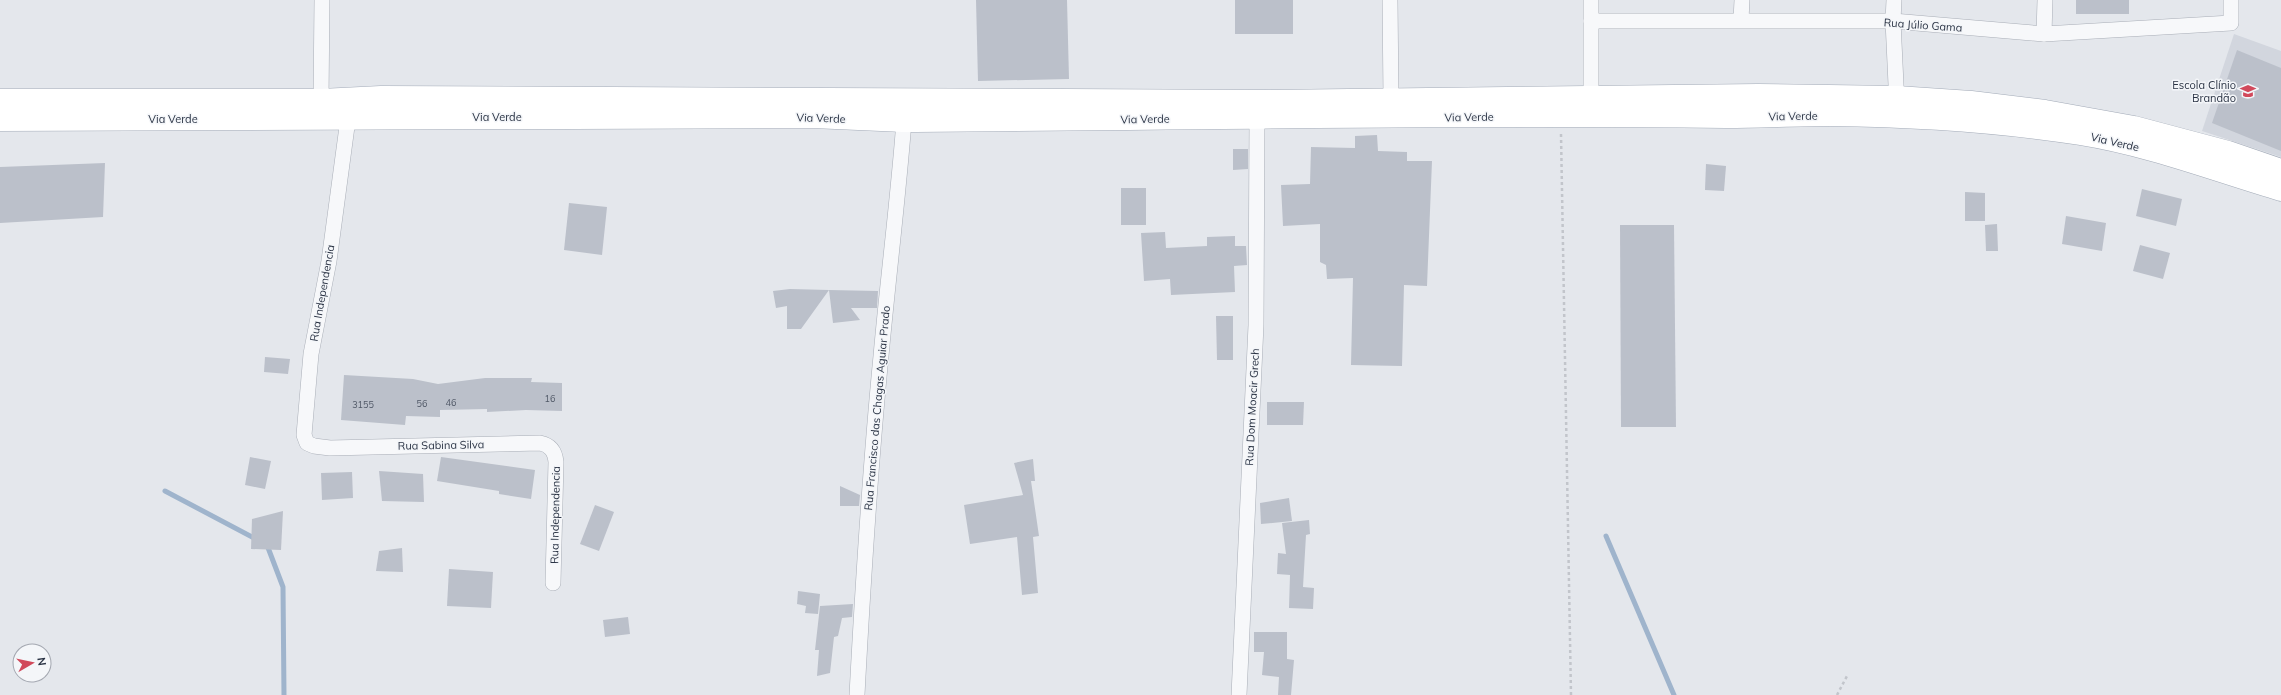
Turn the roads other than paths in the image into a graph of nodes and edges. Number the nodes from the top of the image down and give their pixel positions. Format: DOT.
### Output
graph roads {
  1 [pos="322,0"];
  2 [pos="1390,0"];
  3 [pos="1591,0"];
  4 [pos="1742,0"];
  5 [pos="1894,0"];
  6 [pos="2045,0"];
  7 [pos="2231,0"];
  8 [pos="1741,20"];
  9 [pos="1591,21"];
  10 [pos="1893,22"];
  11 [pos="2044,34"];
  12 [pos="1591,96"];
  13 [pos="1391,98"];
  14 [pos="0,100"];
  15 [pos="321,100"];
  16 [pos="1897,107"];
  17 [pos="1257,118"];
  18 [pos="348,119"];
  19 [pos="0,120"];
  20 [pos="904,121"];
  21 [pos="2281,170"];
  22 [pos="2281,190"];
  23 [pos="330,448"];
  24 [pos="551,448"];
  25 [pos="554,583"];
  26 [pos="857,695"];
  27 [pos="1239,695"];
  1 -- 15 [label="street"];
  2 -- 13 [label="street"];
  3 -- 9 [label="street"];
  4 -- 8 [label="street"];
  5 -- 10 [label="street"];
  6 -- 11 [label="street"];
  7 -- 11 [label="street, Rua Júlio Gama"];
  8 -- 9 [label="street, Rua Júlio Gama"];
  8 -- 10 [label="street, Rua Júlio Gama"];
  9 -- 12 [label="street"];
  10 -- 11 [label="street, Rua Júlio Gama"];
  10 -- 16 [label="street"];
  12 -- 13 [label="main road, Via Verde"];
  12 -- 16 [label="main road, Via Verde"];
  13 -- 15 [label="main road, Via Verde"];
  14 -- 15 [label="main road, Via Verde"];
  16 -- 17 [label="main road, Via Verde"];
  16 -- 21 [label="main road, Via Verde"];
  16 -- 22 [label="main road, Via Verde"];
  17 -- 20 [label="main road, Via Verde"];
  17 -- 27 [label="street, Rua Dom Moacir Grech"];
  18 -- 19 [label="main road, Via Verde"];
  18 -- 20 [label="main road, Via Verde"];
  18 -- 23 [label="street, Rua Independencia"];
  20 -- 26 [label="street, Rua Francisco das Chagas Aguiar Prado"];
  23 -- 24 [label="street, Rua Sabina Silva"];
  24 -- 25 [label="street, Rua Independencia"];
}
